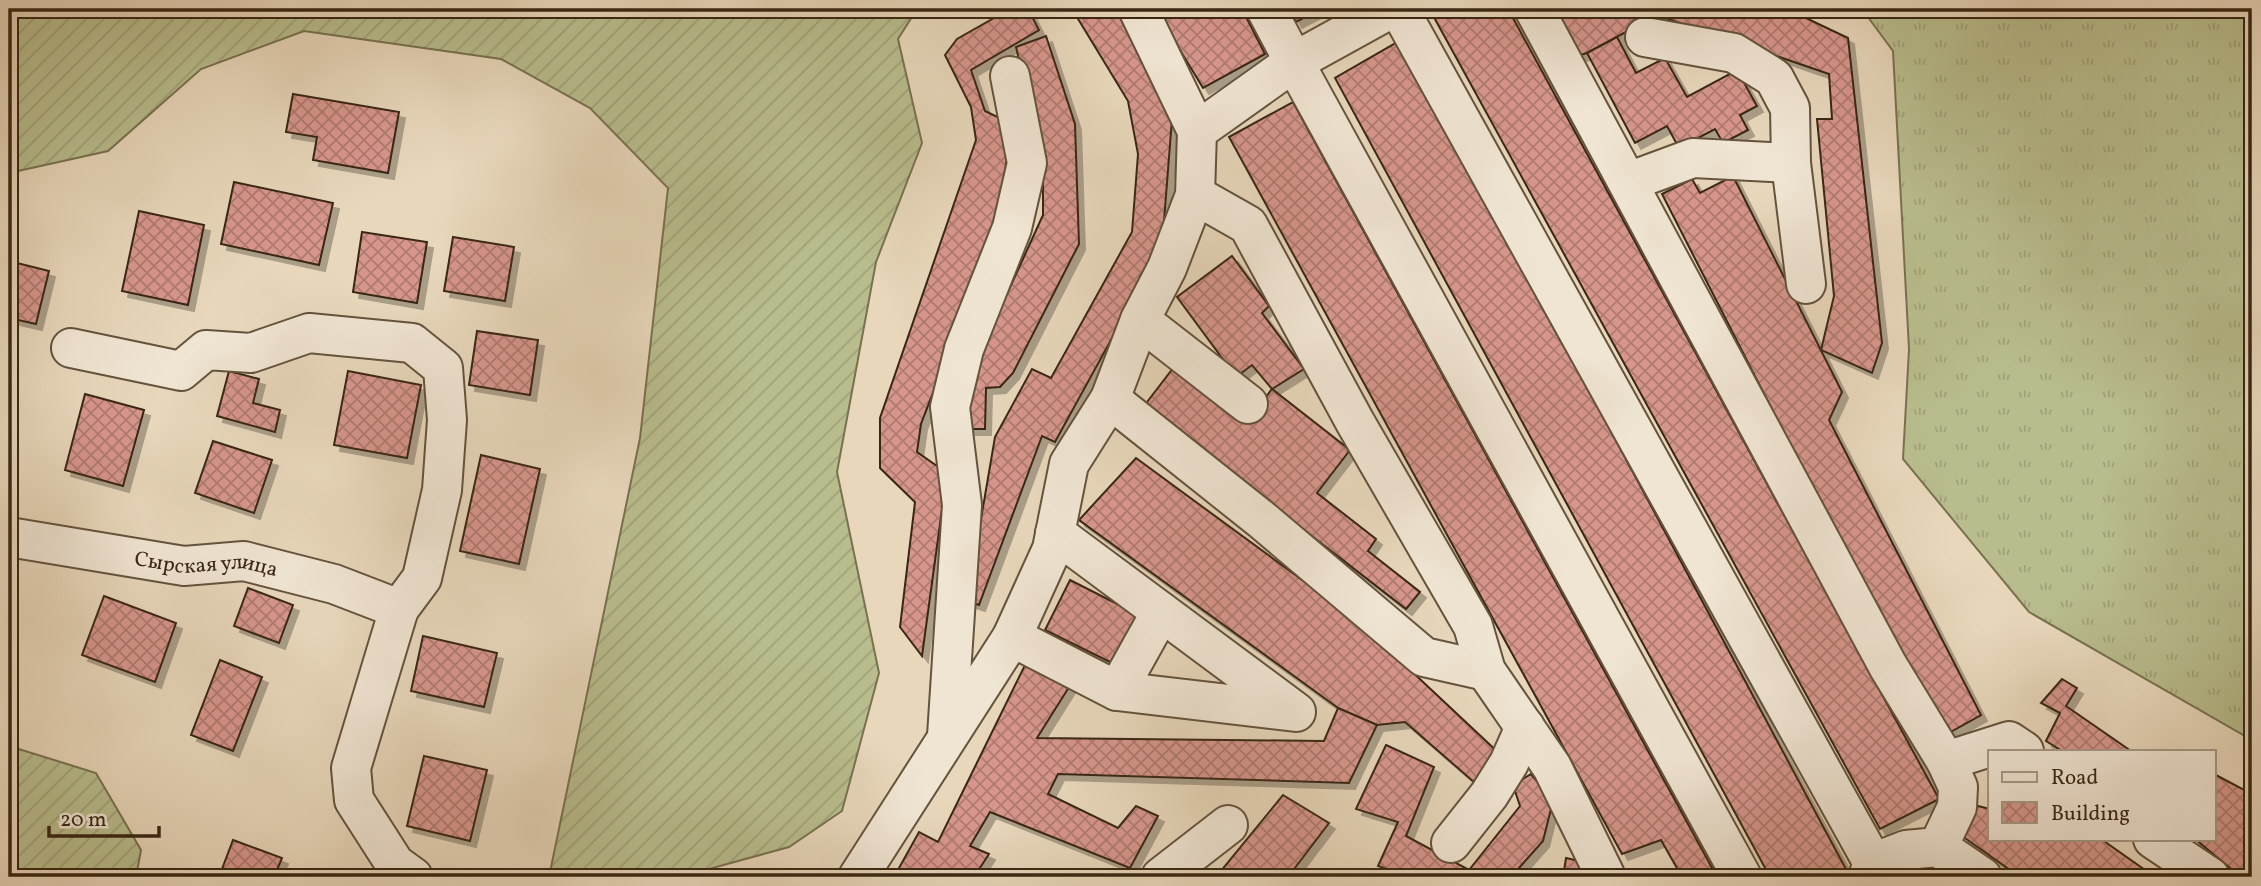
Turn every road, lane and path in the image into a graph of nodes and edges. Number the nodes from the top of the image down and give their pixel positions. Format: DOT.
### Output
graph roads {
  1 [pos="1138,9"];
  2 [pos="1266,9"];
  3 [pos="1390,9"];
  4 [pos="1399,9"];
  5 [pos="1534,9"];
  6 [pos="1645,37"];
  7 [pos="1294,62"];
  8 [pos="1010,76"];
  9 [pos="1197,131"];
  10 [pos="1791,163"];
  11 [pos="1628,182"];
  12 [pos="1195,195"];
  13 [pos="1806,284"];
  14 [pos="1140,320"];
  15 [pos="71,348"];
  16 [pos="1110,399"];
  17 [pos="1248,404"];
  18 [pos="1055,533"];
  19 [pos="9,537"];
  20 [pos="400,609"];
  21 [pos="1161,612"];
  22 [pos="1012,637"];
  23 [pos="1486,671"];
  24 [pos="1117,691"];
  25 [pos="1525,727"];
  26 [pos="947,741"];
  27 [pos="2022,750"];
  28 [pos="1946,761"];
  29 [pos="1227,825"];
  30 [pos="2154,840"];
  31 [pos="1451,843"];
  32 [pos="1938,847"];
  33 [pos="1870,870"];
  34 [pos="1605,875"];
  35 [pos="413,877"];
  36 [pos="858,877"];
  37 [pos="1161,877"];
  38 [pos="1742,877"];
  39 [pos="1982,877"];
  40 [pos="2210,877"];
  1 -- 9 [label="street"];
  2 -- 7 [label="street"];
  3 -- 7 [label="street"];
  4 -- 33 [label="street"];
  5 -- 11 [label="street"];
  6 -- 10 [label="street"];
  7 -- 9 [label="street"];
  7 -- 38 [label="street"];
  8 -- 26 [label="street"];
  9 -- 12 [label="street"];
  10 -- 11 [label="street"];
  10 -- 13 [label="street"];
  11 -- 28 [label="street"];
  12 -- 14 [label="street"];
  12 -- 23 [label="street"];
  14 -- 16 [label="street"];
  14 -- 17 [label="street"];
  15 -- 20 [label="street"];
  16 -- 18 [label="street"];
  16 -- 23 [label="street"];
  18 -- 21 [label="street"];
  18 -- 22 [label="street"];
  19 -- 20 [label="street, Сырская улица"];
  20 -- 35 [label="street"];
  21 -- 24 [label="street"];
  21 -- 24 [label="street"];
  22 -- 24 [label="street"];
  22 -- 26 [label="street"];
  23 -- 25 [label="street"];
  25 -- 31 [label="street"];
  25 -- 34 [label="street"];
  26 -- 36 [label="street"];
  27 -- 28 [label="street"];
  28 -- 32 [label="street"];
  29 -- 37 [label="street"];
  30 -- 40 [label="street"];
  32 -- 33 [label="street"];
  32 -- 39 [label="street"];
}
